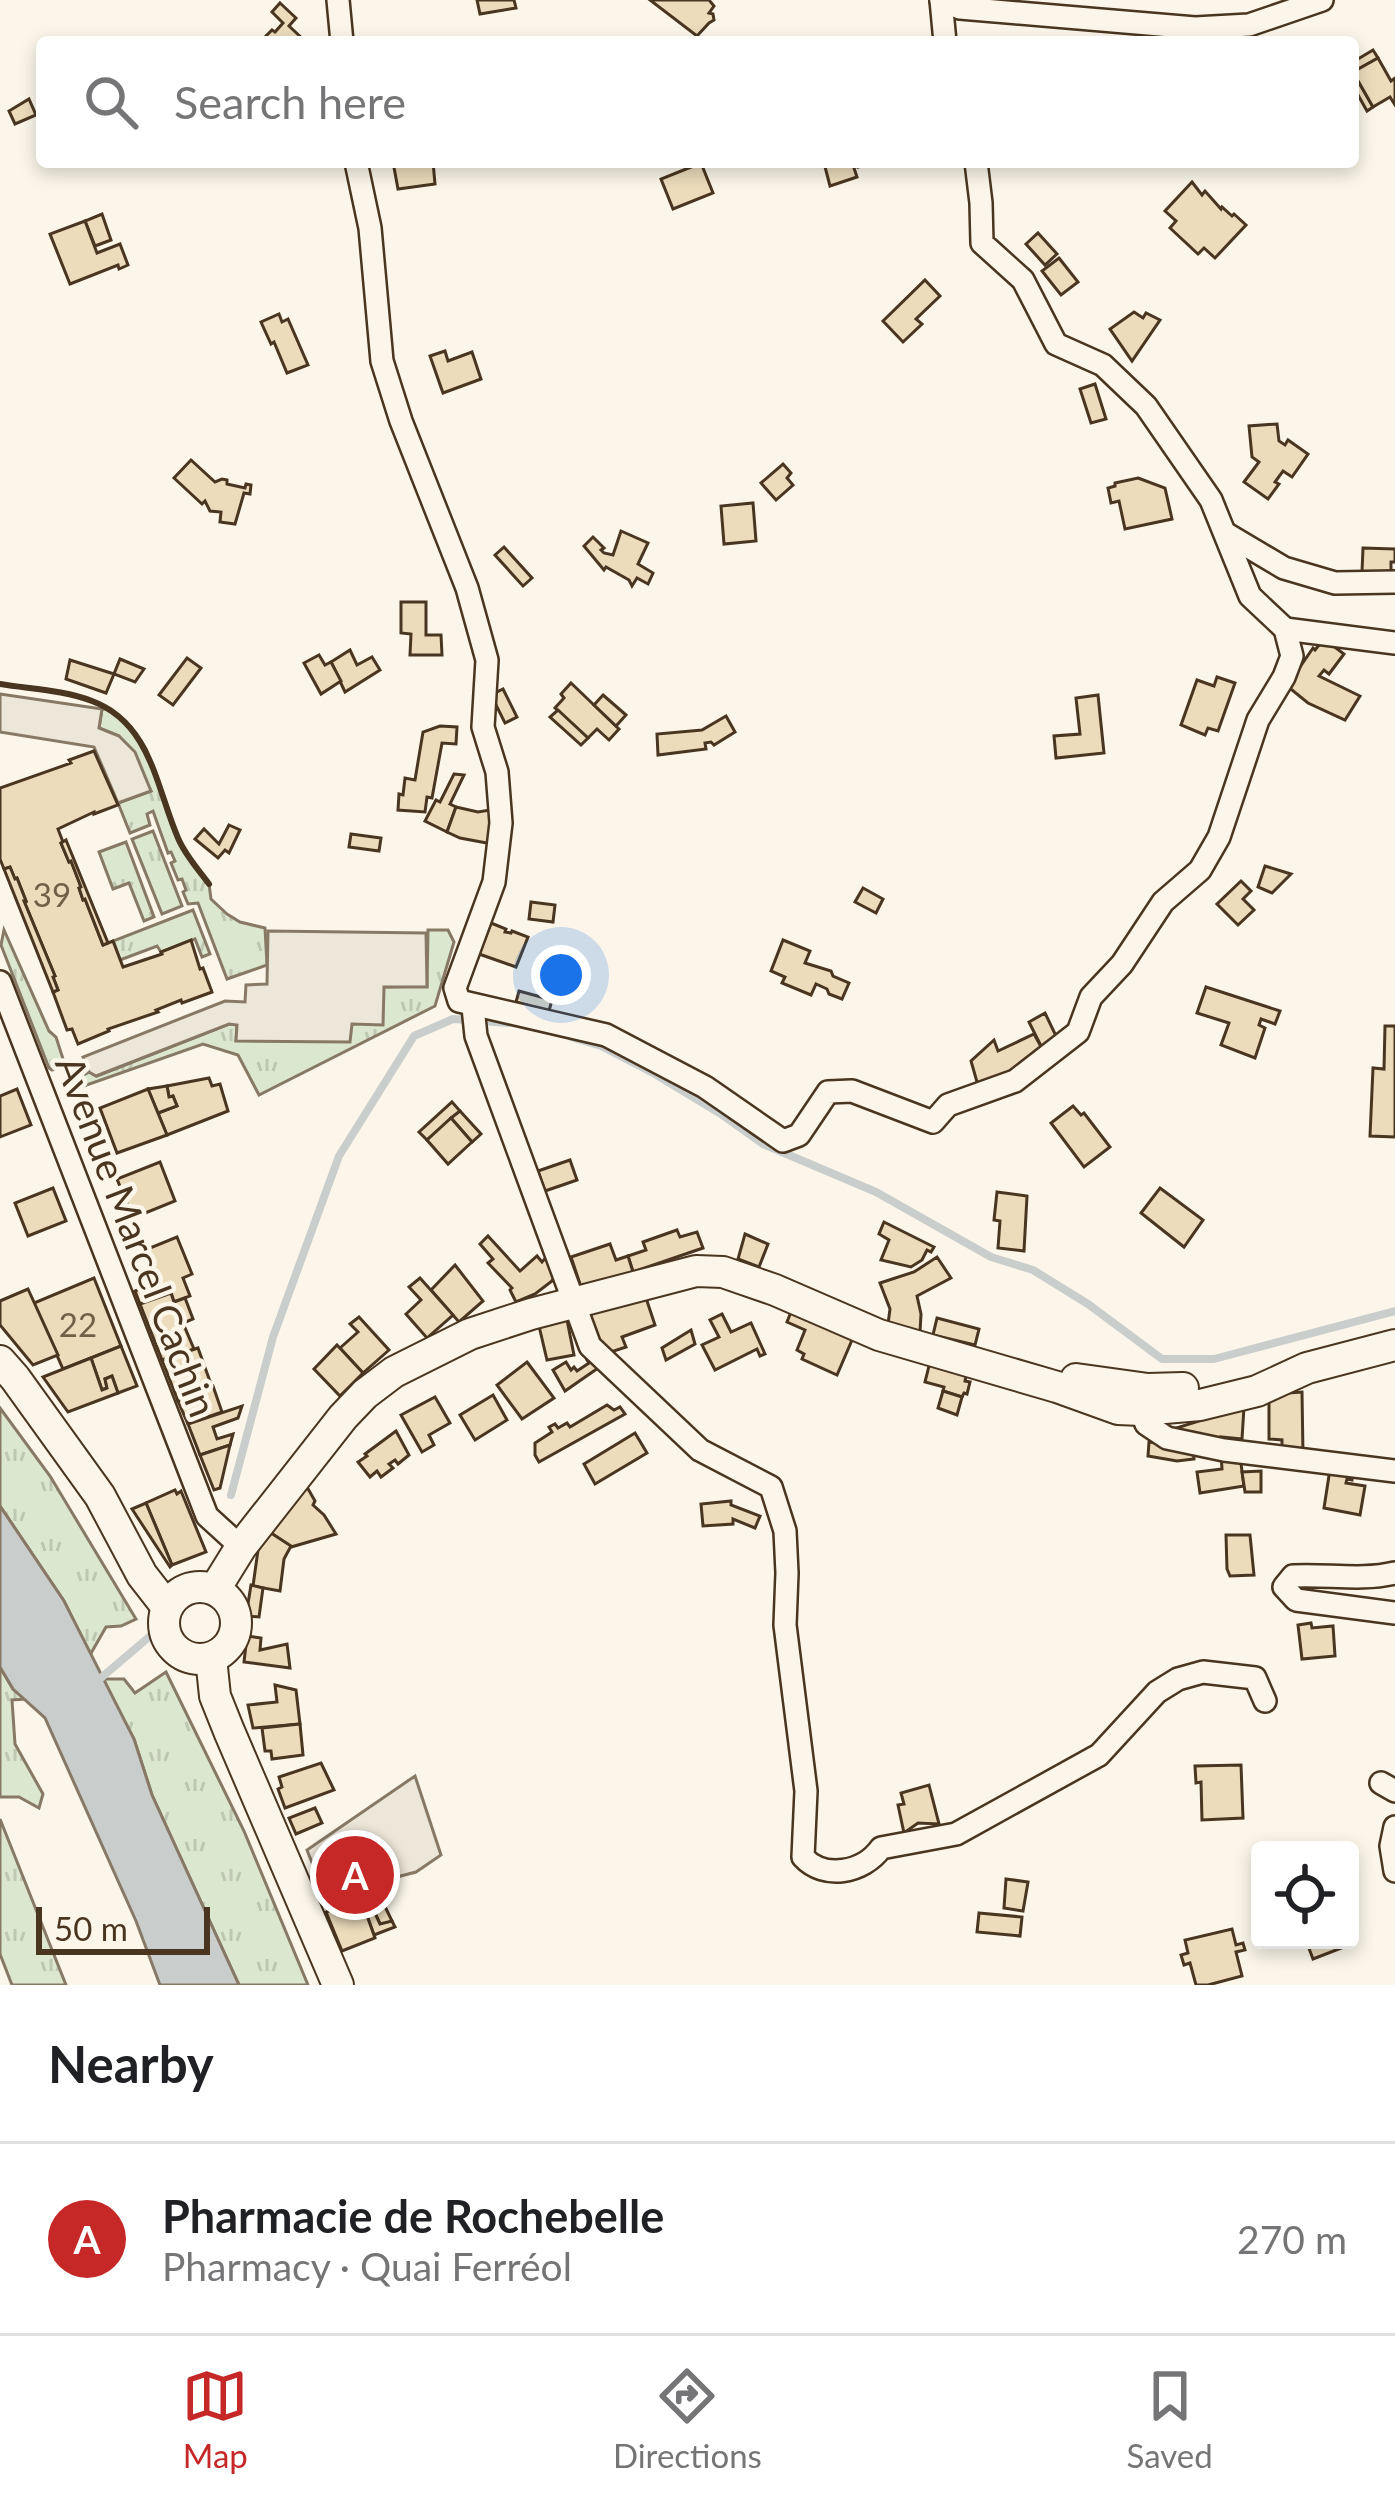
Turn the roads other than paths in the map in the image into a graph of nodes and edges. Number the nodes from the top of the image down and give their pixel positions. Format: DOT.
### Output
graph roads {
  1 [pos="338,0"];
  2 [pos="941,0"];
  3 [pos="1322,0"];
  4 [pos="341,36"];
  5 [pos="944,36"];
  6 [pos="357,168"];
  7 [pos="977,168"];
  8 [pos="1225,533"];
  9 [pos="1395,581"];
  10 [pos="1285,629"];
  11 [pos="1395,643"];
  12 [pos="0,982"];
  13 [pos="473,1006"];
  14 [pos="574,1304"];
  15 [pos="1395,1345"];
  16 [pos="968,1359"];
  17 [pos="0,1361"];
  18 [pos="1307,1368"];
  19 [pos="1141,1410"];
  20 [pos="1395,1471"];
  21 [pos="207,1516"];
  22 [pos="241,1546"];
  23 [pos="1395,1573"];
  24 [pos="219,1581"];
  25 [pos="167,1607"];
  26 [pos="1395,1613"];
  27 [pos="211,1658"];
  28 [pos="1265,1701"];
  29 [pos="1395,1827"];
  30 [pos="1395,1871"];
  31 [pos="338,1985"];
  1 -- 4 [label="street"];
  2 -- 3 [label="street"];
  2 -- 5 [label="street"];
  6 -- 13 [label="street"];
  7 -- 8 [label="street"];
  8 -- 9 [label="street"];
  8 -- 10 [label="street"];
  10 -- 11 [label="street"];
  10 -- 13 [label="street"];
  12 -- 21 [label="street, Avenue Marcel Cachin"];
  13 -- 14 [label="street"];
  14 -- 16 [label="main road"];
  14 -- 22 [label="main road"];
  14 -- 28 [label="street"];
  15 -- 18 [label="main road"];
  16 -- 18 [label="main road"];
  16 -- 19 [label="main road"];
  17 -- 25 [label="main road"];
  18 -- 19 [label="main road"];
  19 -- 20 [label="street"];
  21 -- 22 [label="street, Avenue Marcel Cachin"];
  21 -- 24 [label="street, Avenue Marcel Cachin"];
  22 -- 24 [label="main road"];
  23 -- 26 [label="street"];
  24 -- 25 [label="main road"];
  24 -- 27 [label="main road"];
  25 -- 27 [label="main road"];
  27 -- 31 [label="main road"];
  29 -- 30 [label="street"];
}
